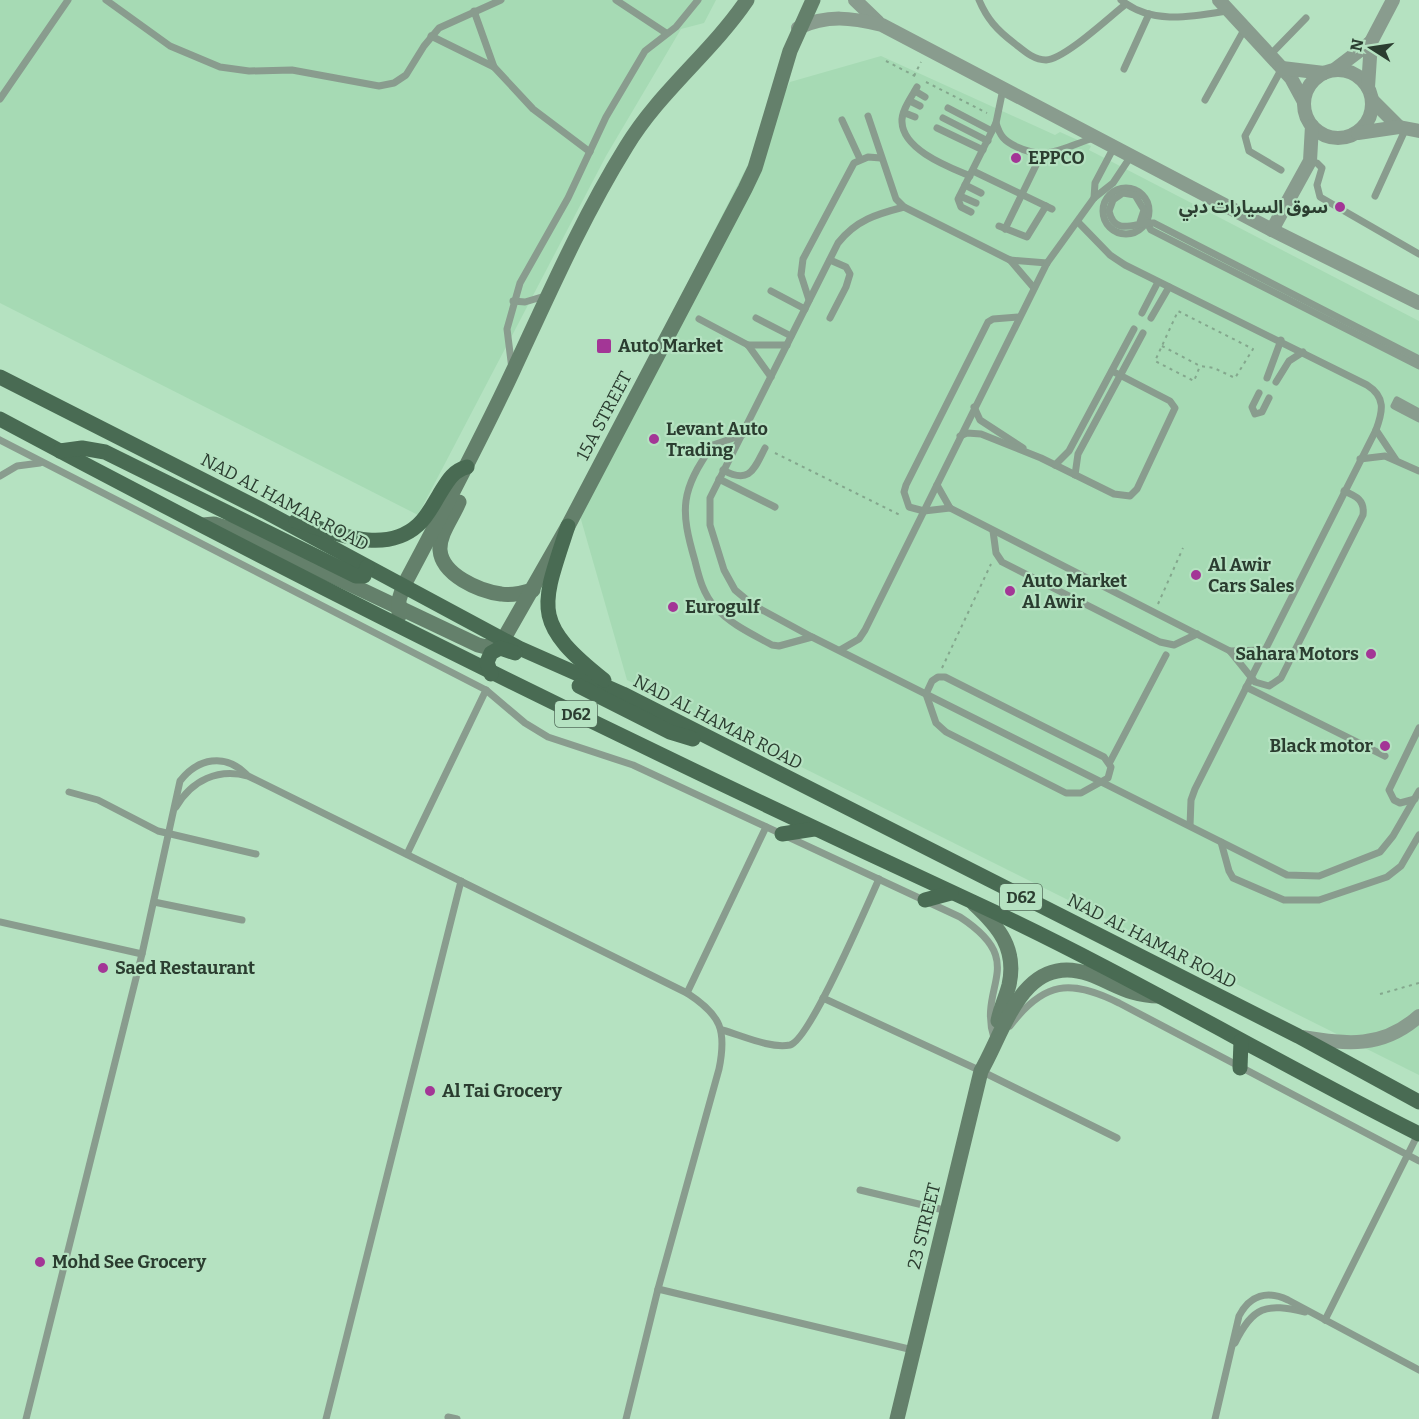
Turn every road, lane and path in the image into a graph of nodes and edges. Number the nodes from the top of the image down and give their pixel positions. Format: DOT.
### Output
graph roads {
  1 [pos="68,0"];
  2 [pos="106,0"];
  3 [pos="501,0"];
  4 [pos="616,0"];
  5 [pos="698,0"];
  6 [pos="747,0"];
  7 [pos="813,0"];
  8 [pos="855,0"];
  9 [pos="979,0"];
  10 [pos="1393,0"];
  11 [pos="1123,2"];
  12 [pos="1223,5"];
  13 [pos="474,11"];
  14 [pos="1149,14"];
  15 [pos="1306,18"];
  16 [pos="882,25"];
  17 [pos="798,28"];
  18 [pos="1244,30"];
  19 [pos="666,33"];
  20 [pos="431,36"];
  21 [pos="1371,42"];
  22 [pos="927,49"];
  23 [pos="1269,56"];
  24 [pos="886,61"];
  25 [pos="494,67"];
  26 [pos="1282,68"];
  27 [pos="1124,69"];
  28 [pos="1329,71"];
  29 [pos="914,76"];
  30 [pos="1368,87"];
  31 [pos="1003,89"];
  32 [pos="926,97"];
  33 [pos="0,99"];
  34 [pos="1205,100"];
  35 [pos="910,101"];
  36 [pos="1372,101"];
  37 [pos="1304,102"];
  38 [pos="920,106"];
  39 [pos="948,108"];
  40 [pos="905,112"];
  41 [pos="868,116"];
  42 [pos="915,117"];
  43 [pos="943,118"];
  44 [pos="842,120"];
  45 [pos="997,121"];
  46 [pos="1312,126"];
  47 [pos="937,128"];
  48 [pos="1408,129"];
  49 [pos="992,131"];
  50 [pos="1356,134"];
  51 [pos="1096,137"];
  52 [pos="1337,139"];
  53 [pos="988,141"];
  54 [pos="1114,147"];
  55 [pos="983,150"];
  56 [pos="590,152"];
  57 [pos="1041,155"];
  58 [pos="1131,156"];
  59 [pos="881,158"];
  60 [pos="860,159"];
  61 [pos="1310,161"];
  62 [pos="1281,170"];
  63 [pos="971,173"];
  64 [pos="965,185"];
  65 [pos="981,193"];
  66 [pos="960,195"];
  67 [pos="1022,195"];
  68 [pos="1375,196"];
  69 [pos="1094,198"];
  70 [pos="975,203"];
  71 [pos="904,207"];
  72 [pos="971,212"];
  73 [pos="1078,222"];
  74 [pos="1147,223"];
  75 [pos="1272,230"];
  76 [pos="1419,254"];
  77 [pos="830,260"];
  78 [pos="1011,260"];
  79 [pos="1047,263"];
  80 [pos="1158,282"];
  81 [pos="1169,287"];
  82 [pos="1034,288"];
  83 [pos="771,291"];
  84 [pos="550,293"];
  85 [pos="809,300"];
  86 [pos="513,301"];
  87 [pos="1419,303"];
  88 [pos="805,309"];
  89 [pos="1142,314"];
  90 [pos="1019,317"];
  91 [pos="756,318"];
  92 [pos="830,318"];
  93 [pos="1151,318"];
  94 [pos="699,319"];
  95 [pos="1134,329"];
  96 [pos="1143,333"];
  97 [pos="791,336"];
  98 [pos="1281,340"];
  99 [pos="748,345"];
  100 [pos="787,345"];
  101 [pos="1162,346"];
  102 [pos="1303,352"];
  103 [pos="1419,359"];
  104 [pos="1200,366"];
  105 [pos="1419,366"];
  106 [pos="513,371"];
  107 [pos="1112,371"];
  108 [pos="1120,375"];
  109 [pos="0,377"];
  110 [pos="771,377"];
  111 [pos="1267,378"];
  112 [pos="1276,382"];
  113 [pos="1259,393"];
  114 [pos="1269,398"];
  115 [pos="974,407"];
  116 [pos="1418,409"];
  117 [pos="0,419"];
  118 [pos="1419,419"];
  119 [pos="1376,430"];
  120 [pos="742,435"];
  121 [pos="960,436"];
  122 [pos="0,440"];
  123 [pos="765,448"];
  124 [pos="60,451"];
  125 [pos="1041,458"];
  126 [pos="1360,459"];
  127 [pos="1396,460"];
  128 [pos="41,463"];
  129 [pos="1055,465"];
  130 [pos="467,467"];
  131 [pos="723,470"];
  132 [pos="1419,471"];
  133 [pos="1076,475"];
  134 [pos="0,476"];
  135 [pos="719,479"];
  136 [pos="937,485"];
  137 [pos="1344,491"];
  138 [pos="775,507"];
  139 [pos="950,508"];
  140 [pos="264,511"];
  141 [pos="924,511"];
  142 [pos="918,524"];
  143 [pos="203,525"];
  144 [pos="568,526"];
  145 [pos="993,531"];
  146 [pos="1183,548"];
  147 [pos="996,553"];
  148 [pos="367,567"];
  149 [pos="403,587"];
  150 [pos="533,590"];
  151 [pos="399,607"];
  152 [pos="1154,612"];
  153 [pos="402,628"];
  154 [pos="1197,634"];
  155 [pos="812,637"];
  156 [pos="503,640"];
  157 [pos="840,650"];
  158 [pos="1264,650"];
  159 [pos="1230,651"];
  160 [pos="1166,655"];
  161 [pos="491,674"];
  162 [pos="938,677"];
  163 [pos="1251,677"];
  164 [pos="1246,687"];
  165 [pos="486,690"];
  166 [pos="623,694"];
  167 [pos="926,694"];
  168 [pos="1419,728"];
  169 [pos="717,743"];
  170 [pos="1385,756"];
  171 [pos="1110,762"];
  172 [pos="248,776"];
  173 [pos="1103,782"];
  174 [pos="69,792"];
  175 [pos="1417,795"];
  176 [pos="176,807"];
  177 [pos="766,826"];
  178 [pos="1190,826"];
  179 [pos="814,829"];
  180 [pos="170,834"];
  181 [pos="782,834"];
  182 [pos="1419,835"];
  183 [pos="1221,842"];
  184 [pos="256,854"];
  185 [pos="407,854"];
  186 [pos="879,879"];
  187 [pos="461,881"];
  188 [pos="951,893"];
  189 [pos="925,900"];
  190 [pos="154,902"];
  191 [pos="972,902"];
  192 [pos="242,920"];
  193 [pos="0,922"];
  194 [pos="142,954"];
  195 [pos="1419,983"];
  196 [pos="687,993"];
  197 [pos="1380,994"];
  198 [pos="1159,996"];
  199 [pos="823,998"];
  200 [pos="1419,1016"];
  201 [pos="722,1030"];
  202 [pos="1298,1036"];
  203 [pos="1241,1041"];
  204 [pos="996,1045"];
  205 [pos="1240,1068"];
  206 [pos="981,1071"];
  207 [pos="1419,1102"];
  208 [pos="1418,1134"];
  209 [pos="1117,1138"];
  210 [pos="1407,1155"];
  211 [pos="1419,1161"];
  212 [pos="860,1190"];
  213 [pos="948,1211"];
  214 [pos="658,1289"];
  215 [pos="1310,1313"];
  216 [pos="1325,1320"];
  217 [pos="913,1350"];
  218 [pos="1232,1350"];
  219 [pos="1419,1370"];
  220 [pos="448,1417"];
  221 [pos="26,1419"];
  222 [pos="326,1419"];
  223 [pos="457,1419"];
  224 [pos="626,1419"];
  225 [pos="897,1419"];
  226 [pos="1215,1419"];
  1 -- 33 [label="lane"];
  2 -- 20 [label="lane"];
  3 -- 13 [label="lane"];
  4 -- 19 [label="lane"];
  5 -- 19 [label="lane"];
  6 -- 84 [label="main road"];
  7 -- 17 [label="main road, 15A STREET"];
  8 -- 16 [label="street"];
  9 -- 11 [label="lane"];
  10 -- 21 [label="street"];
  11 -- 14 [label="lane"];
  12 -- 14 [label="lane"];
  12 -- 18 [label="street"];
  13 -- 20 [label="lane"];
  13 -- 25 [label="lane"];
  14 -- 27 [label="lane"];
  15 -- 23 [label="lane"];
  16 -- 17 [label="street"];
  16 -- 22 [label="street"];
  17 -- 144 [label="main road, 15A STREET"];
  18 -- 23 [label="street"];
  18 -- 34 [label="lane"];
  19 -- 56 [label="lane"];
  20 -- 25 [label="lane"];
  21 -- 28 [label="street"];
  21 -- 30 [label="street"];
  22 -- 29 [label="path"];
  22 -- 31 [label="street"];
  23 -- 26 [label="street"];
  24 -- 29 [label="path"];
  25 -- 56 [label="lane"];
  26 -- 28 [label="street"];
  26 -- 37 [label="street"];
  26 -- 62 [label="lane"];
  28 -- 30 [label="street"];
  28 -- 37 [label="street"];
  29 -- 45 [label="path"];
  30 -- 36 [label="street"];
  31 -- 45 [label="lane"];
  31 -- 51 [label="street"];
  32 -- 35 [label="lane"];
  35 -- 38 [label="lane"];
  35 -- 40 [label="lane"];
  36 -- 48 [label="street"];
  36 -- 50 [label="street"];
  37 -- 46 [label="street"];
  39 -- 49 [label="lane"];
  40 -- 42 [label="lane"];
  40 -- 63 [label="lane"];
  41 -- 59 [label="lane"];
  43 -- 53 [label="lane"];
  44 -- 60 [label="lane"];
  45 -- 49 [label="lane"];
  45 -- 57 [label="lane"];
  46 -- 52 [label="street"];
  46 -- 61 [label="street"];
  47 -- 55 [label="lane"];
  48 -- 50 [label="street"];
  48 -- 68 [label="lane"];
  49 -- 53 [label="lane"];
  50 -- 52 [label="street"];
  51 -- 54 [label="street"];
  51 -- 57 [label="lane"];
  52 -- 61 [label="street"];
  53 -- 55 [label="lane"];
  54 -- 58 [label="street"];
  54 -- 69 [label="lane"];
  55 -- 63 [label="lane"];
  56 -- 86 [label="lane"];
  57 -- 67 [label="lane"];
  58 -- 69 [label="lane"];
  58 -- 75 [label="street"];
  59 -- 60 [label="lane"];
  59 -- 71 [label="lane"];
  60 -- 85 [label="lane"];
  61 -- 75 [label="street"];
  61 -- 76 [label="lane"];
  63 -- 64 [label="lane"];
  63 -- 67 [label="lane"];
  64 -- 65 [label="lane"];
  64 -- 66 [label="lane"];
  66 -- 70 [label="lane"];
  66 -- 72 [label="lane"];
  67 -- 67 [label="lane"];
  69 -- 73 [label="lane"];
  71 -- 77 [label="lane"];
  71 -- 78 [label="lane"];
  73 -- 79 [label="lane"];
  73 -- 80 [label="lane"];
  74 -- 74 [label="lane"];
  74 -- 74 [label="lane"];
  74 -- 103 [label="lane"];
  74 -- 105 [label="lane"];
  75 -- 87 [label="street"];
  77 -- 85 [label="lane"];
  77 -- 92 [label="lane"];
  78 -- 79 [label="lane"];
  78 -- 82 [label="lane"];
  79 -- 82 [label="lane"];
  80 -- 81 [label="lane"];
  80 -- 89 [label="lane"];
  81 -- 93 [label="lane"];
  81 -- 98 [label="lane"];
  82 -- 90 [label="lane"];
  83 -- 88 [label="lane"];
  84 -- 86 [label="lane"];
  84 -- 106 [label="main road"];
  85 -- 88 [label="lane"];
  86 -- 106 [label="lane"];
  88 -- 97 [label="lane"];
  90 -- 115 [label="lane"];
  90 -- 141 [label="lane"];
  91 -- 97 [label="lane"];
  94 -- 99 [label="lane"];
  95 -- 107 [label="lane"];
  96 -- 108 [label="lane"];
  97 -- 100 [label="lane"];
  98 -- 102 [label="lane"];
  98 -- 111 [label="lane"];
  99 -- 100 [label="lane"];
  99 -- 110 [label="lane"];
  100 -- 110 [label="lane"];
  101 -- 104 [label="path"];
  101 -- 104 [label="path"];
  101 -- 104 [label="path"];
  102 -- 112 [label="lane"];
  102 -- 119 [label="lane"];
  106 -- 130 [label="main road"];
  107 -- 108 [label="lane"];
  107 -- 129 [label="lane"];
  108 -- 133 [label="lane"];
  108 -- 133 [label="lane"];
  109 -- 140 [label="main road, NAD AL HAMAR ROAD / D62"];
  110 -- 120 [label="lane"];
  113 -- 114 [label="lane"];
  115 -- 121 [label="lane"];
  115 -- 125 [label="lane"];
  116 -- 118 [label="lane"];
  117 -- 124 [label="main road, D62"];
  119 -- 126 [label="lane"];
  119 -- 127 [label="lane"];
  120 -- 131 [label="lane"];
  120 -- 155 [label="lane"];
  121 -- 125 [label="lane"];
  121 -- 136 [label="lane"];
  122 -- 128 [label="lane"];
  123 -- 131 [label="lane"];
  123 -- 142 [label="path"];
  124 -- 143 [label="main road, D62"];
  124 -- 148 [label="main road"];
  125 -- 129 [label="lane"];
  126 -- 127 [label="lane"];
  126 -- 137 [label="lane"];
  127 -- 132 [label="lane"];
  128 -- 134 [label="lane"];
  128 -- 165 [label="lane"];
  129 -- 133 [label="lane"];
  130 -- 140 [label="main road"];
  130 -- 149 [label="main road"];
  130 -- 150 [label="main road"];
  131 -- 135 [label="lane"];
  135 -- 138 [label="lane"];
  135 -- 155 [label="lane"];
  136 -- 139 [label="lane"];
  136 -- 141 [label="lane"];
  137 -- 158 [label="lane"];
  137 -- 163 [label="lane"];
  139 -- 141 [label="lane"];
  139 -- 145 [label="lane"];
  140 -- 148 [label="main road, NAD AL HAMAR ROAD / D62"];
  141 -- 142 [label="lane"];
  142 -- 157 [label="lane"];
  143 -- 151 [label="main road"];
  143 -- 153 [label="main road, D62"];
  144 -- 150 [label="main road, 15A STREET"];
  144 -- 166 [label="main road"];
  145 -- 147 [label="lane"];
  145 -- 152 [label="lane"];
  146 -- 152 [label="path"];
  147 -- 154 [label="lane"];
  147 -- 162 [label="path"];
  148 -- 149 [label="main road, NAD AL HAMAR ROAD / D62"];
  149 -- 151 [label="main road"];
  149 -- 156 [label="main road, NAD AL HAMAR ROAD / D62"];
  150 -- 156 [label="main road, 15A STREET"];
  151 -- 153 [label="main road"];
  151 -- 156 [label="main road"];
  152 -- 154 [label="lane"];
  153 -- 161 [label="main road, D62"];
  154 -- 159 [label="lane"];
  155 -- 157 [label="lane"];
  156 -- 166 [label="main road, NAD AL HAMAR ROAD / D62"];
  157 -- 167 [label="lane"];
  158 -- 159 [label="lane"];
  158 -- 163 [label="lane"];
  159 -- 163 [label="lane"];
  160 -- 171 [label="lane"];
  161 -- 169 [label="main road"];
  161 -- 179 [label="main road, D62"];
  162 -- 167 [label="lane"];
  162 -- 171 [label="lane"];
  163 -- 164 [label="lane"];
  164 -- 170 [label="lane"];
  164 -- 178 [label="lane"];
  165 -- 177 [label="lane"];
  165 -- 185 [label="lane"];
  166 -- 169 [label="main road, NAD AL HAMAR ROAD / D62"];
  167 -- 173 [label="lane"];
  167 -- 173 [label="lane"];
  168 -- 175 [label="lane"];
  169 -- 202 [label="main road, NAD AL HAMAR ROAD / D62"];
  171 -- 173 [label="lane"];
  172 -- 176 [label="lane"];
  172 -- 176 [label="lane"];
  172 -- 185 [label="lane"];
  173 -- 178 [label="lane"];
  174 -- 180 [label="lane"];
  175 -- 183 [label="lane"];
  176 -- 180 [label="lane"];
  177 -- 181 [label="lane"];
  177 -- 196 [label="lane"];
  178 -- 183 [label="lane"];
  179 -- 181 [label="main road"];
  179 -- 188 [label="main road, D62"];
  180 -- 184 [label="lane"];
  180 -- 190 [label="lane"];
  181 -- 186 [label="lane"];
  182 -- 183 [label="lane"];
  185 -- 187 [label="lane"];
  186 -- 189 [label="lane"];
  186 -- 199 [label="lane"];
  187 -- 196 [label="lane"];
  187 -- 222 [label="lane"];
  188 -- 189 [label="main road"];
  188 -- 191 [label="main road, D62"];
  189 -- 204 [label="lane"];
  190 -- 192 [label="lane"];
  190 -- 194 [label="lane"];
  191 -- 198 [label="main road, D62"];
  191 -- 204 [label="main road, 23 STREET"];
  193 -- 194 [label="lane"];
  194 -- 221 [label="lane"];
  195 -- 197 [label="path"];
  196 -- 201 [label="lane"];
  198 -- 203 [label="main road, D62"];
  198 -- 204 [label="main road, 23 STREET"];
  199 -- 201 [label="lane"];
  199 -- 206 [label="lane"];
  200 -- 202 [label="street"];
  201 -- 214 [label="lane"];
  202 -- 207 [label="main road, NAD AL HAMAR ROAD / D62"];
  203 -- 205 [label="main road"];
  203 -- 208 [label="main road, D62"];
  204 -- 205 [label="lane"];
  204 -- 206 [label="main road, 23 STREET"];
  205 -- 210 [label="lane"];
  206 -- 209 [label="lane"];
  206 -- 213 [label="main road, 23 STREET"];
  208 -- 210 [label="lane"];
  210 -- 211 [label="lane"];
  210 -- 216 [label="lane"];
  212 -- 213 [label="lane"];
  213 -- 217 [label="main road, 23 STREET"];
  214 -- 217 [label="lane"];
  214 -- 224 [label="lane"];
  215 -- 216 [label="lane"];
  215 -- 218 [label="lane"];
  215 -- 218 [label="lane"];
  216 -- 219 [label="lane"];
  217 -- 225 [label="main road, 23 STREET"];
  218 -- 226 [label="lane"];
  220 -- 223 [label="lane"];
}
